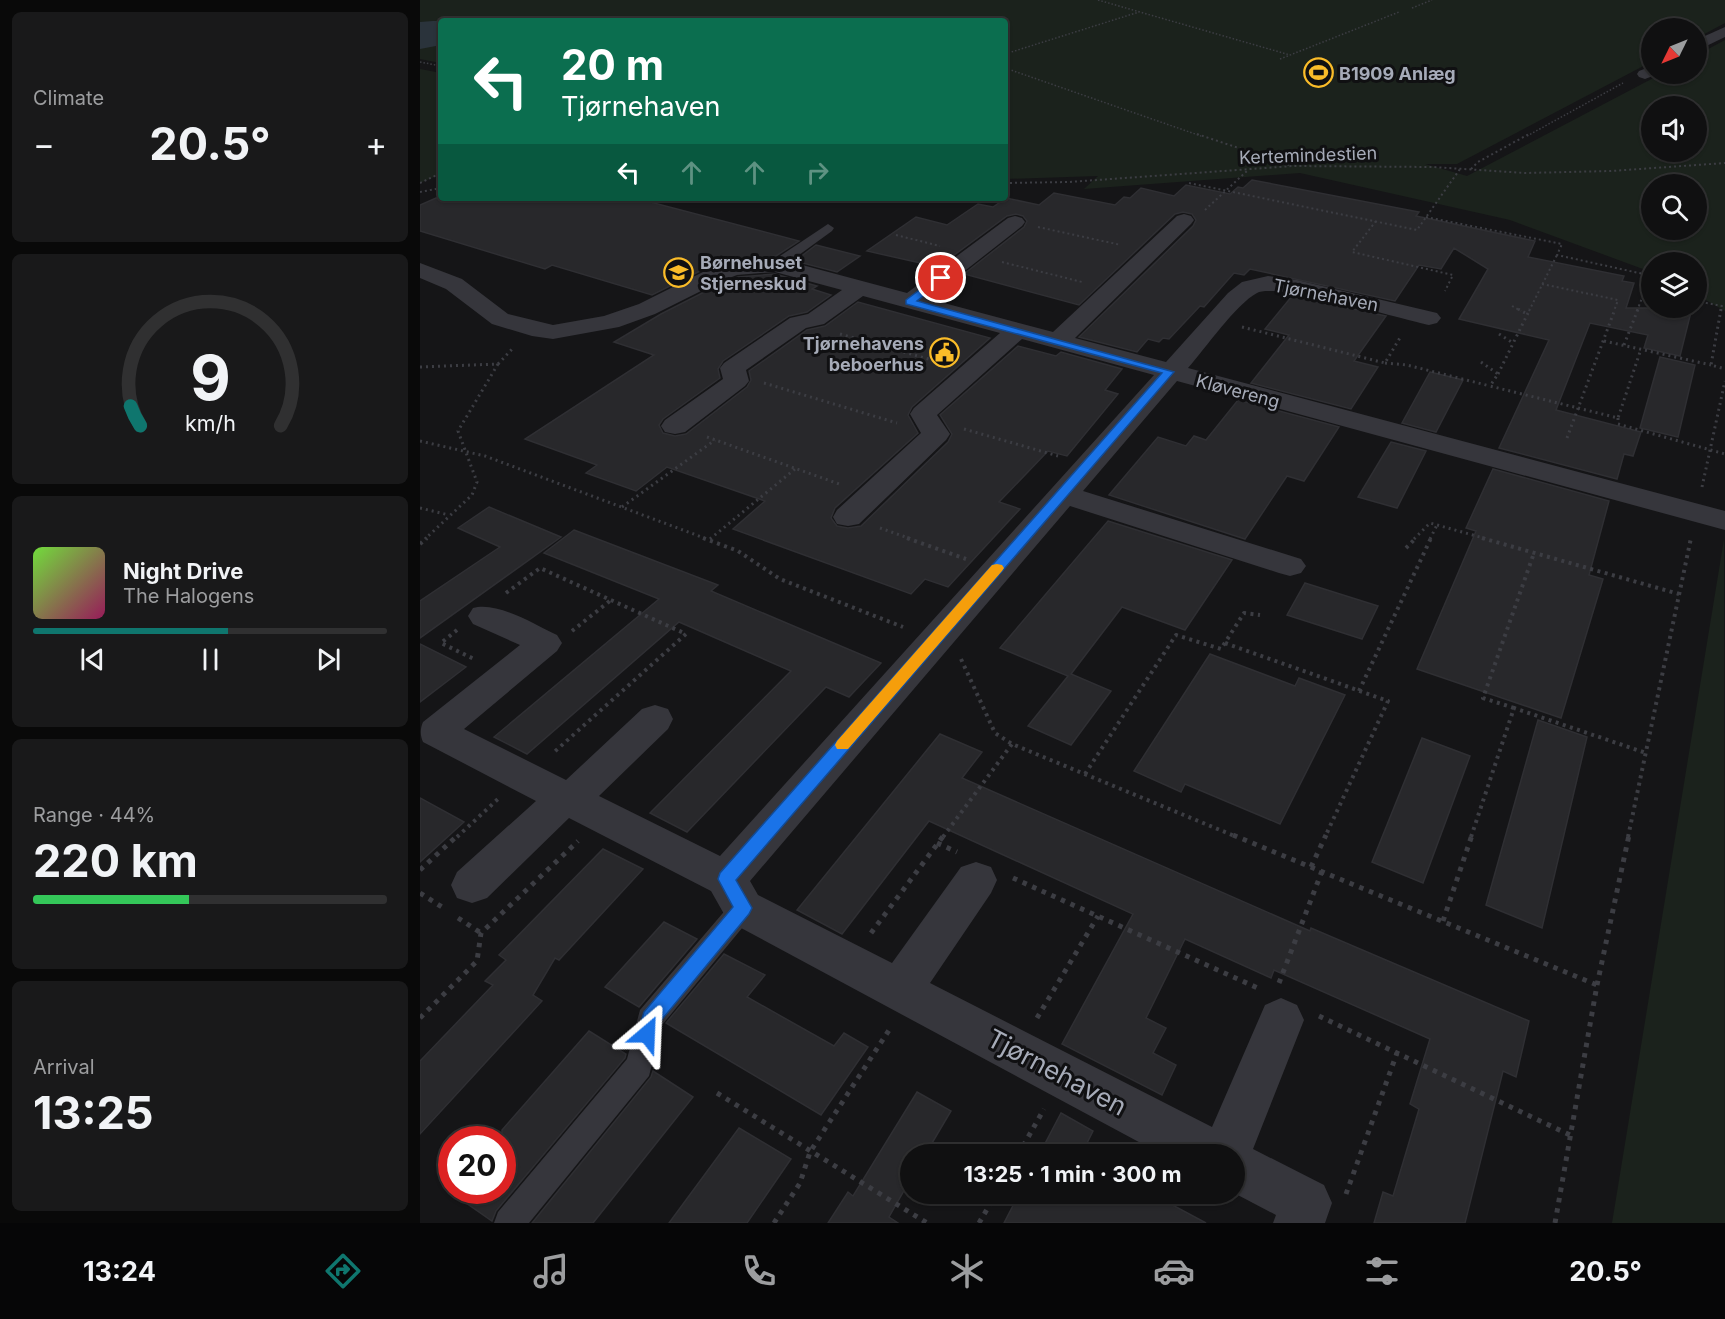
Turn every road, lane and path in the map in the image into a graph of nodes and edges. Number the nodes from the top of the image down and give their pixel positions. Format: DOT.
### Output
graph roads {
  1 [pos="1098,0"];
  2 [pos="1432,0"];
  3 [pos="1412,8"];
  4 [pos="1140,12"];
  5 [pos="1399,12"];
  6 [pos="1725,31"];
  7 [pos="1707,41"];
  8 [pos="1008,53"];
  9 [pos="1290,54"];
  10 [pos="1280,58"];
  11 [pos="420,62"];
  12 [pos="438,65"];
  13 [pos="1008,70"];
  14 [pos="1641,76"];
  15 [pos="1725,163"];
  16 [pos="1293,166"];
  17 [pos="1250,169"];
  18 [pos="1460,169"];
  19 [pos="1470,170"];
  20 [pos="438,174"];
  21 [pos="420,183"];
  22 [pos="1008,183"];
  23 [pos="1189,183"];
  24 [pos="438,189"];
  25 [pos="1227,191"];
  26 [pos="420,192"];
  27 [pos="1426,217"];
  28 [pos="1184,220"];
  29 [pos="1376,221"];
  30 [pos="1015,222"];
  31 [pos="828,228"];
  32 [pos="1151,252"];
  33 [pos="1557,255"];
  34 [pos="776,265"];
  35 [pos="420,270"];
  36 [pos="1641,273"];
  37 [pos="1542,284"];
  38 [pos="860,288"];
  39 [pos="1445,291"];
  40 [pos="1641,298"];
  41 [pos="910,302"];
  42 [pos="1707,303"];
  43 [pos="1512,306"];
  44 [pos="1527,314"];
  45 [pos="1422,316"];
  46 [pos="1215,320"];
  47 [pos="798,323"];
  48 [pos="1017,331"];
  49 [pos="1499,334"];
  50 [pos="1604,341"];
  51 [pos="1057,342"];
  52 [pos="1513,343"];
  53 [pos="1624,345"];
  54 [pos="1641,349"];
  55 [pos="1481,362"];
  56 [pos="1385,363"];
  57 [pos="1711,365"];
  58 [pos="420,367"];
  59 [pos="1725,369"];
  60 [pos="972,372"];
  61 [pos="1168,372"];
  62 [pos="1498,374"];
  63 [pos="734,375"];
  64 [pos="1725,381"];
  65 [pos="1490,386"];
  66 [pos="1577,408"];
  67 [pos="1618,418"];
  68 [pos="675,426"];
  69 [pos="931,426"];
  70 [pos="1567,438"];
  71 [pos="715,440"];
  72 [pos="420,441"];
  73 [pos="1710,448"];
  74 [pos="468,453"];
  75 [pos="1725,454"];
  76 [pos="1087,465"];
  77 [pos="795,469"];
  78 [pos="1062,494"];
  79 [pos="871,495"];
  80 [pos="622,507"];
  81 [pos="420,508"];
  82 [pos="1696,513"];
  83 [pos="450,516"];
  84 [pos="848,517"];
  85 [pos="1725,521"];
  86 [pos="1437,525"];
  87 [pos="710,540"];
  88 [pos="420,544"];
  89 [pos="1406,548"];
  90 [pos="1534,553"];
  91 [pos="1290,566"];
  92 [pos="996,569"];
  93 [pos="1679,594"];
  94 [pos="611,600"];
  95 [pos="1260,615"];
  96 [pos="484,616"];
  97 [pos="935,639"];
  98 [pos="545,643"];
  99 [pos="1225,643"];
  100 [pos="1359,691"];
  101 [pos="1514,708"];
  102 [pos="655,719"];
  103 [pos="1012,744"];
  104 [pos="1646,753"];
  105 [pos="1085,774"];
  106 [pos="568,798"];
  107 [pos="499,799"];
  108 [pos="604,817"];
  109 [pos="937,843"];
  110 [pos="1311,867"];
  111 [pos="420,870"];
  112 [pos="982,870"];
  113 [pos="1322,872"];
  114 [pos="472,885"];
  115 [pos="735,893"];
  116 [pos="1098,916"];
  117 [pos="1443,921"];
  118 [pos="848,964"];
  119 [pos="1597,985"];
  120 [pos="905,993"];
  121 [pos="1290,1010"];
  122 [pos="420,1018"];
  123 [pos="1017,1051"];
  124 [pos="1397,1053"];
  125 [pos="1064,1076"];
  126 [pos="717,1094"];
  127 [pos="1570,1135"];
  128 [pos="1024,1144"];
  129 [pos="1193,1144"];
  130 [pos="1230,1144"];
  131 [pos="810,1152"];
  132 [pos="1245,1172"];
  133 [pos="1344,1202"];
  134 [pos="990,1204"];
  135 [pos="509,1223"];
  136 [pos="774,1223"];
  137 [pos="927,1223"];
  138 [pos="979,1223"];
  139 [pos="1299,1223"];
  140 [pos="1555,1223"];
  1 -- 4 [label="path"];
  2 -- 3 [label="path"];
  4 -- 8 [label="path"];
  4 -- 9 [label="path"];
  5 -- 9 [label="path"];
  6 -- 7 [label="street"];
  9 -- 10 [label="path"];
  11 -- 12 [label="path"];
  13 -- 16 [label="path"];
  14 -- 19 [label="path"];
  15 -- 19 [label="path, Kertemindestien"];
  16 -- 17 [label="path, Kertemindestien"];
  16 -- 18 [label="path, Kertemindestien"];
  17 -- 22 [label="path, Kertemindestien"];
  17 -- 25 [label="path"];
  18 -- 19 [label="path, Kertemindestien"];
  18 -- 27 [label="path"];
  20 -- 21 [label="path"];
  23 -- 25 [label="path"];
  24 -- 26 [label="path"];
  25 -- 28 [label="path"];
  25 -- 29 [label="path"];
  27 -- 29 [label="path"];
  27 -- 33 [label="path"];
  28 -- 32 [label="street"];
  29 -- 39 [label="path"];
  30 -- 32 [label="path"];
  30 -- 41 [label="street"];
  31 -- 34 [label="lane"];
  32 -- 51 [label="street"];
  33 -- 36 [label="path"];
  33 -- 37 [label="path"];
  34 -- 35 [label="street, Kløvereng"];
  34 -- 38 [label="street, Kløvereng"];
  37 -- 44 [label="path"];
  37 -- 50 [label="path"];
  38 -- 41 [label="street, Kløvereng"];
  38 -- 47 [label="street"];
  40 -- 53 [label="path"];
  41 -- 48 [label="street, Kløvereng"];
  42 -- 57 [label="path"];
  43 -- 44 [label="path"];
  44 -- 52 [label="path"];
  45 -- 46 [label="street, Tjørnehaven"];
  45 -- 56 [label="path"];
  46 -- 56 [label="path"];
  46 -- 61 [label="street, Tjørnehaven"];
  47 -- 60 [label="path"];
  47 -- 63 [label="street"];
  48 -- 51 [label="street, Kløvereng"];
  48 -- 60 [label="street"];
  49 -- 52 [label="path"];
  50 -- 53 [label="path"];
  50 -- 66 [label="path"];
  51 -- 61 [label="street, Kløvereng"];
  52 -- 62 [label="path"];
  53 -- 54 [label="path"];
  54 -- 57 [label="path"];
  54 -- 67 [label="path"];
  55 -- 62 [label="path"];
  56 -- 65 [label="path"];
  57 -- 59 [label="path"];
  58 -- 74 [label="path"];
  60 -- 69 [label="street"];
  61 -- 76 [label="street, Tjørnehaven"];
  61 -- 82 [label="street, Kløvereng"];
  62 -- 65 [label="path"];
  63 -- 68 [label="street"];
  63 -- 69 [label="path"];
  64 -- 73 [label="path"];
  65 -- 66 [label="path"];
  66 -- 67 [label="path"];
  66 -- 70 [label="path"];
  67 -- 73 [label="path"];
  68 -- 71 [label="path"];
  69 -- 76 [label="path"];
  69 -- 79 [label="street"];
  71 -- 77 [label="path"];
  71 -- 80 [label="path"];
  72 -- 74 [label="path"];
  73 -- 75 [label="path"];
  73 -- 82 [label="path"];
  74 -- 80 [label="path"];
  74 -- 83 [label="path"];
  76 -- 78 [label="street, Tjørnehaven"];
  77 -- 79 [label="path"];
  77 -- 87 [label="path"];
  78 -- 91 [label="street"];
  78 -- 92 [label="street, Tjørnehaven"];
  79 -- 84 [label="street"];
  80 -- 87 [label="path"];
  81 -- 83 [label="path"];
  82 -- 85 [label="street, Kløvereng"];
  82 -- 93 [label="path"];
  83 -- 88 [label="path"];
  84 -- 92 [label="path"];
  86 -- 89 [label="path"];
  86 -- 90 [label="path"];
  86 -- 100 [label="path"];
  87 -- 97 [label="path"];
  90 -- 93 [label="path"];
  90 -- 101 [label="path"];
  92 -- 97 [label="street, Tjørnehaven"];
  93 -- 104 [label="path"];
  94 -- 98 [label="path"];
  95 -- 99 [label="path"];
  96 -- 98 [label="street"];
  97 -- 103 [label="path"];
  97 -- 115 [label="street, Tjørnehaven"];
  98 -- 106 [label="street, Tjørnehaven"];
  99 -- 100 [label="path"];
  99 -- 105 [label="path"];
  100 -- 110 [label="path"];
  101 -- 104 [label="path"];
  101 -- 117 [label="path"];
  102 -- 106 [label="street"];
  103 -- 105 [label="path"];
  103 -- 109 [label="path"];
  104 -- 119 [label="path"];
  105 -- 110 [label="path"];
  106 -- 108 [label="street, Tjørnehaven"];
  106 -- 114 [label="street"];
  107 -- 111 [label="path"];
  108 -- 115 [label="street, Tjørnehaven"];
  108 -- 122 [label="path"];
  109 -- 112 [label="path"];
  109 -- 118 [label="path"];
  110 -- 113 [label="path"];
  112 -- 116 [label="path"];
  112 -- 120 [label="street"];
  113 -- 117 [label="path"];
  113 -- 121 [label="path"];
  115 -- 118 [label="street, Tjørnehaven"];
  115 -- 135 [label="lane"];
  116 -- 121 [label="path"];
  116 -- 123 [label="path"];
  117 -- 119 [label="path"];
  118 -- 120 [label="street, Tjørnehaven"];
  119 -- 127 [label="path"];
  120 -- 123 [label="street, Tjørnehaven"];
  120 -- 131 [label="path"];
  121 -- 124 [label="path"];
  121 -- 130 [label="street"];
  123 -- 125 [label="street, Tjørnehaven"];
  124 -- 127 [label="path"];
  124 -- 133 [label="path"];
  125 -- 128 [label="path"];
  125 -- 129 [label="street, Tjørnehaven"];
  126 -- 131 [label="path"];
  127 -- 140 [label="path"];
  131 -- 136 [label="path"];
  131 -- 137 [label="path"];
  132 -- 139 [label="street"];
  134 -- 138 [label="path"];
}
